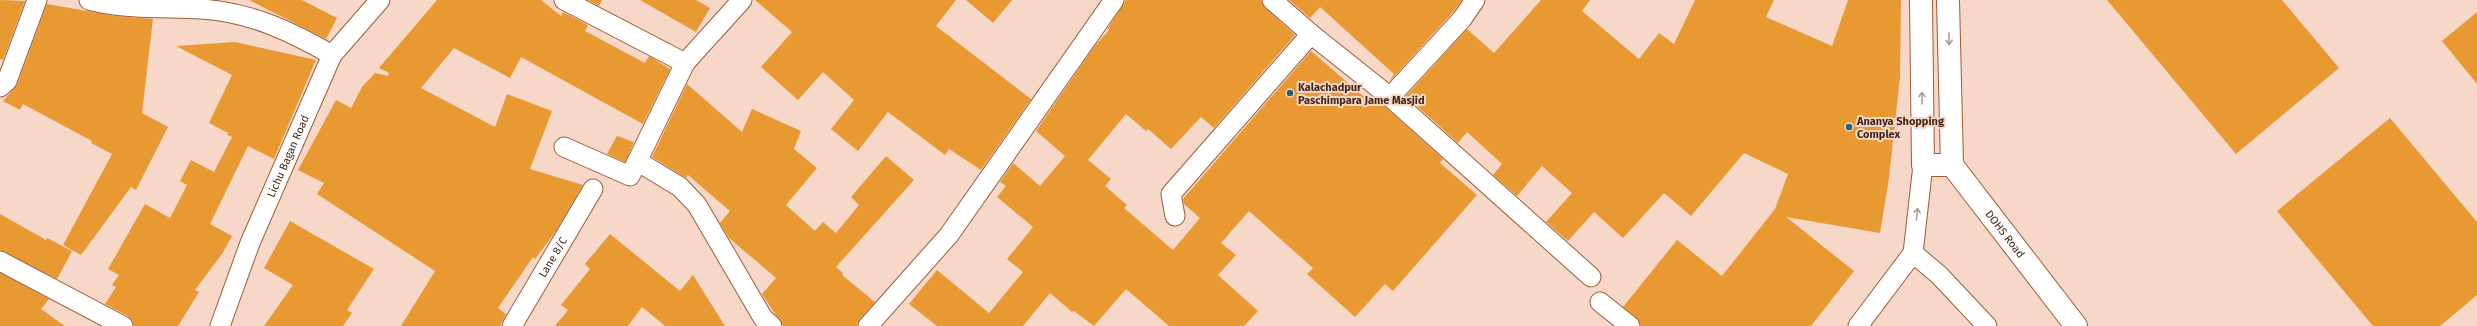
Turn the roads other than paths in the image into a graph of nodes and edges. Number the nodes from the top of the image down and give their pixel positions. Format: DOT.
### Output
graph roads {
  1 [pos="37,0"];
  2 [pos="89,0"];
  3 [pos="380,0"];
  4 [pos="564,0"];
  5 [pos="742,0"];
  6 [pos="1114,0"];
  7 [pos="1272,0"];
  8 [pos="1475,0"];
  9 [pos="1921,0"];
  10 [pos="1948,0"];
  11 [pos="1311,34"];
  12 [pos="332,55"];
  13 [pos="685,63"];
  14 [pos="0,88"];
  15 [pos="1390,97"];
  16 [pos="564,148"];
  17 [pos="637,161"];
  18 [pos="1923,164"];
  19 [pos="1952,165"];
  20 [pos="593,189"];
  21 [pos="1175,216"];
  22 [pos="1913,253"];
  23 [pos="0,261"];
  24 [pos="1591,277"];
  25 [pos="1600,302"];
  26 [pos="123,326"];
  27 [pos="220,326"];
  28 [pos="512,326"];
  29 [pos="772,326"];
  30 [pos="868,326"];
  31 [pos="1630,326"];
  32 [pos="1858,326"];
  33 [pos="1987,326"];
  34 [pos="2076,326"];
  1 -- 14 [label="street"];
  2 -- 12 [label="street"];
  3 -- 12 [label="street, Lichu Bagan Road"];
  4 -- 13 [label="street"];
  5 -- 13 [label="street"];
  6 -- 30 [label="street"];
  7 -- 11 [label="street"];
  8 -- 15 [label="street"];
  18 -- 9 [label="street, one-way"];
  10 -- 19 [label="street, one-way"];
  11 -- 15 [label="street"];
  11 -- 21 [label="street"];
  12 -- 27 [label="street, Lichu Bagan Road"];
  13 -- 17 [label="street"];
  15 -- 24 [label="street"];
  16 -- 17 [label="street"];
  17 -- 29 [label="street"];
  18 -- 19 [label="street"];
  22 -- 18 [label="street, one-way"];
  19 -- 34 [label="street, DOHS Road"];
  20 -- 28 [label="street, Lane 8/C"];
  22 -- 32 [label="street"];
  22 -- 33 [label="street"];
  23 -- 26 [label="street"];
  25 -- 31 [label="street"];
}
